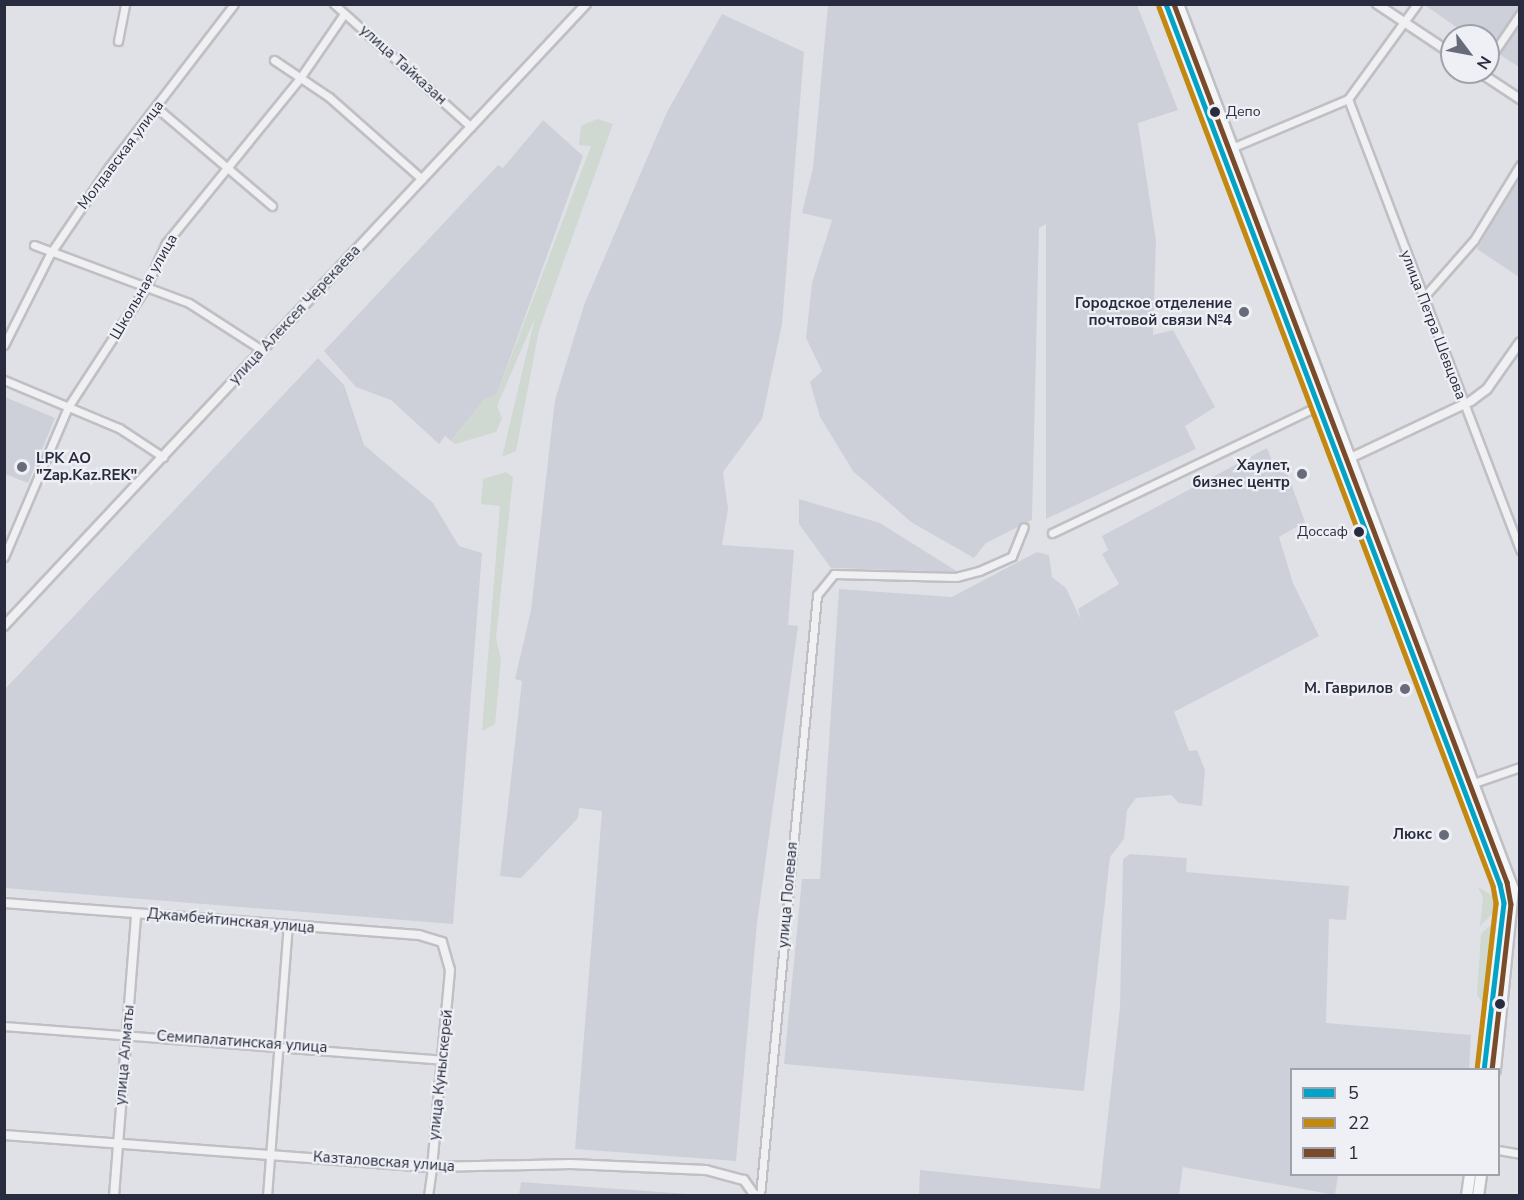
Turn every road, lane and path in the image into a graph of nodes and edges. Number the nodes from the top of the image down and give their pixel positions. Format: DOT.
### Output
graph roads {
  1 [pos="125,4"];
  2 [pos="234,4"];
  3 [pos="334,4"];
  4 [pos="586,4"];
  5 [pos="1166,4"];
  6 [pos="1178,4"];
  7 [pos="1377,4"];
  8 [pos="1417,4"];
  9 [pos="344,14"];
  10 [pos="1520,14"];
  11 [pos="1405,22"];
  12 [pos="118,42"];
  13 [pos="1500,43"];
  14 [pos="1440,46"];
  15 [pos="274,60"];
  16 [pos="300,78"];
  17 [pos="1498,84"];
  18 [pos="1348,99"];
  19 [pos="1520,99"];
  20 [pos="157,108"];
  21 [pos="471,127"];
  22 [pos="1226,150"];
  23 [pos="1520,165"];
  24 [pos="226,168"];
  25 [pos="422,179"];
  26 [pos="272,206"];
  27 [pos="34,245"];
  28 [pos="50,254"];
  29 [pos="146,287"];
  30 [pos="1423,298"];
  31 [pos="1520,342"];
  32 [pos="4,345"];
  33 [pos="262,350"];
  34 [pos="4,380"];
  35 [pos="1323,404"];
  36 [pos="1464,406"];
  37 [pos="68,407"];
  38 [pos="163,457"];
  39 [pos="1344,461"];
  40 [pos="1024,527"];
  41 [pos="1052,533"];
  42 [pos="1520,550"];
  43 [pos="4,557"];
  44 [pos="4,627"];
  45 [pos="1520,767"];
  46 [pos="1468,785"];
  47 [pos="4,903"];
  48 [pos="1503,910"];
  49 [pos="1517,911"];
  50 [pos="136,914"];
  51 [pos="288,926"];
  52 [pos="450,955"];
  53 [pos="4,1026"];
  54 [pos="127,1034"];
  55 [pos="279,1044"];
  56 [pos="442,1060"];
  57 [pos="1484,1068"];
  58 [pos="1496,1068"];
  59 [pos="4,1135"];
  60 [pos="118,1144"];
  61 [pos="1500,1150"];
  62 [pos="270,1154"];
  63 [pos="1520,1154"];
  64 [pos="432,1167"];
  65 [pos="1470,1176"];
  66 [pos="1481,1176"];
  67 [pos="114,1196"];
  68 [pos="267,1196"];
  69 [pos="428,1196"];
  70 [pos="754,1196"];
  71 [pos="760,1196"];
  72 [pos="1467,1196"];
  73 [pos="1478,1196"];
  1 -- 12 [label="street"];
  2 -- 20 [label="street, Молдавская улица"];
  3 -- 9 [label="street, улица Тайказан"];
  4 -- 21 [label="street, улица Алексея Черекаева"];
  5 -- 22 [label="main road"];
  6 -- 22 [label="main road"];
  7 -- 11 [label="street"];
  8 -- 11 [label="street"];
  9 -- 16 [label="street, Школьная улица"];
  9 -- 21 [label="street, улица Тайказан"];
  10 -- 13 [label="street"];
  11 -- 14 [label="street"];
  11 -- 18 [label="street"];
  15 -- 16 [label="street"];
  16 -- 24 [label="street, Школьная улица"];
  16 -- 25 [label="street"];
  17 -- 19 [label="street"];
  18 -- 22 [label="street"];
  18 -- 30 [label="street, улица Петра Шевцова"];
  20 -- 24 [label="street"];
  20 -- 28 [label="street, Молдавская улица"];
  21 -- 25 [label="street, улица Алексея Черекаева"];
  22 -- 35 [label="main road"];
  23 -- 30 [label="street"];
  24 -- 26 [label="street"];
  24 -- 29 [label="street, Школьная улица"];
  25 -- 33 [label="street, улица Алексея Черекаева"];
  27 -- 28 [label="street"];
  28 -- 29 [label="street"];
  28 -- 32 [label="street, Молдавская улица"];
  29 -- 33 [label="street"];
  29 -- 37 [label="street, Школьная улица"];
  30 -- 36 [label="street, улица Петра Шевцова"];
  31 -- 36 [label="street"];
  33 -- 38 [label="street, улица Алексея Черекаева"];
  34 -- 37 [label="street"];
  35 -- 39 [label="main road"];
  35 -- 41 [label="street"];
  36 -- 39 [label="street"];
  36 -- 42 [label="street, улица Петра Шевцова"];
  37 -- 38 [label="street"];
  37 -- 43 [label="street, Школьная улица"];
  38 -- 44 [label="street, улица Алексея Черекаева"];
  39 -- 46 [label="main road"];
  40 -- 71 [label="street, улица Полевая"];
  45 -- 46 [label="street"];
  46 -- 48 [label="main road"];
  46 -- 49 [label="main road"];
  47 -- 50 [label="street, Джамбейтинская улица"];
  48 -- 49 [label="street"];
  48 -- 57 [label="main road"];
  49 -- 58 [label="main road"];
  50 -- 51 [label="street, Джамбейтинская улица"];
  50 -- 54 [label="street, улица Алматы"];
  51 -- 52 [label="street, Джамбейтинская улица"];
  51 -- 55 [label="street"];
  52 -- 56 [label="street, улица Куныскерей"];
  53 -- 54 [label="street, Семипалатинская улица"];
  54 -- 55 [label="street, Семипалатинская улица"];
  54 -- 60 [label="street, улица Алматы"];
  55 -- 56 [label="street, Семипалатинская улица"];
  55 -- 62 [label="street"];
  56 -- 64 [label="street, улица Куныскерей"];
  59 -- 60 [label="street, Казталовская улица"];
  60 -- 62 [label="street, Казталовская улица"];
  60 -- 67 [label="street, улица Алматы"];
  61 -- 63 [label="street"];
  62 -- 64 [label="street, Казталовская улица"];
  62 -- 68 [label="street"];
  64 -- 69 [label="street, улица Куныскерей"];
  64 -- 70 [label="street, Казталовская улица"];
  65 -- 72 [label="main road"];
  66 -- 73 [label="main road"];
}
